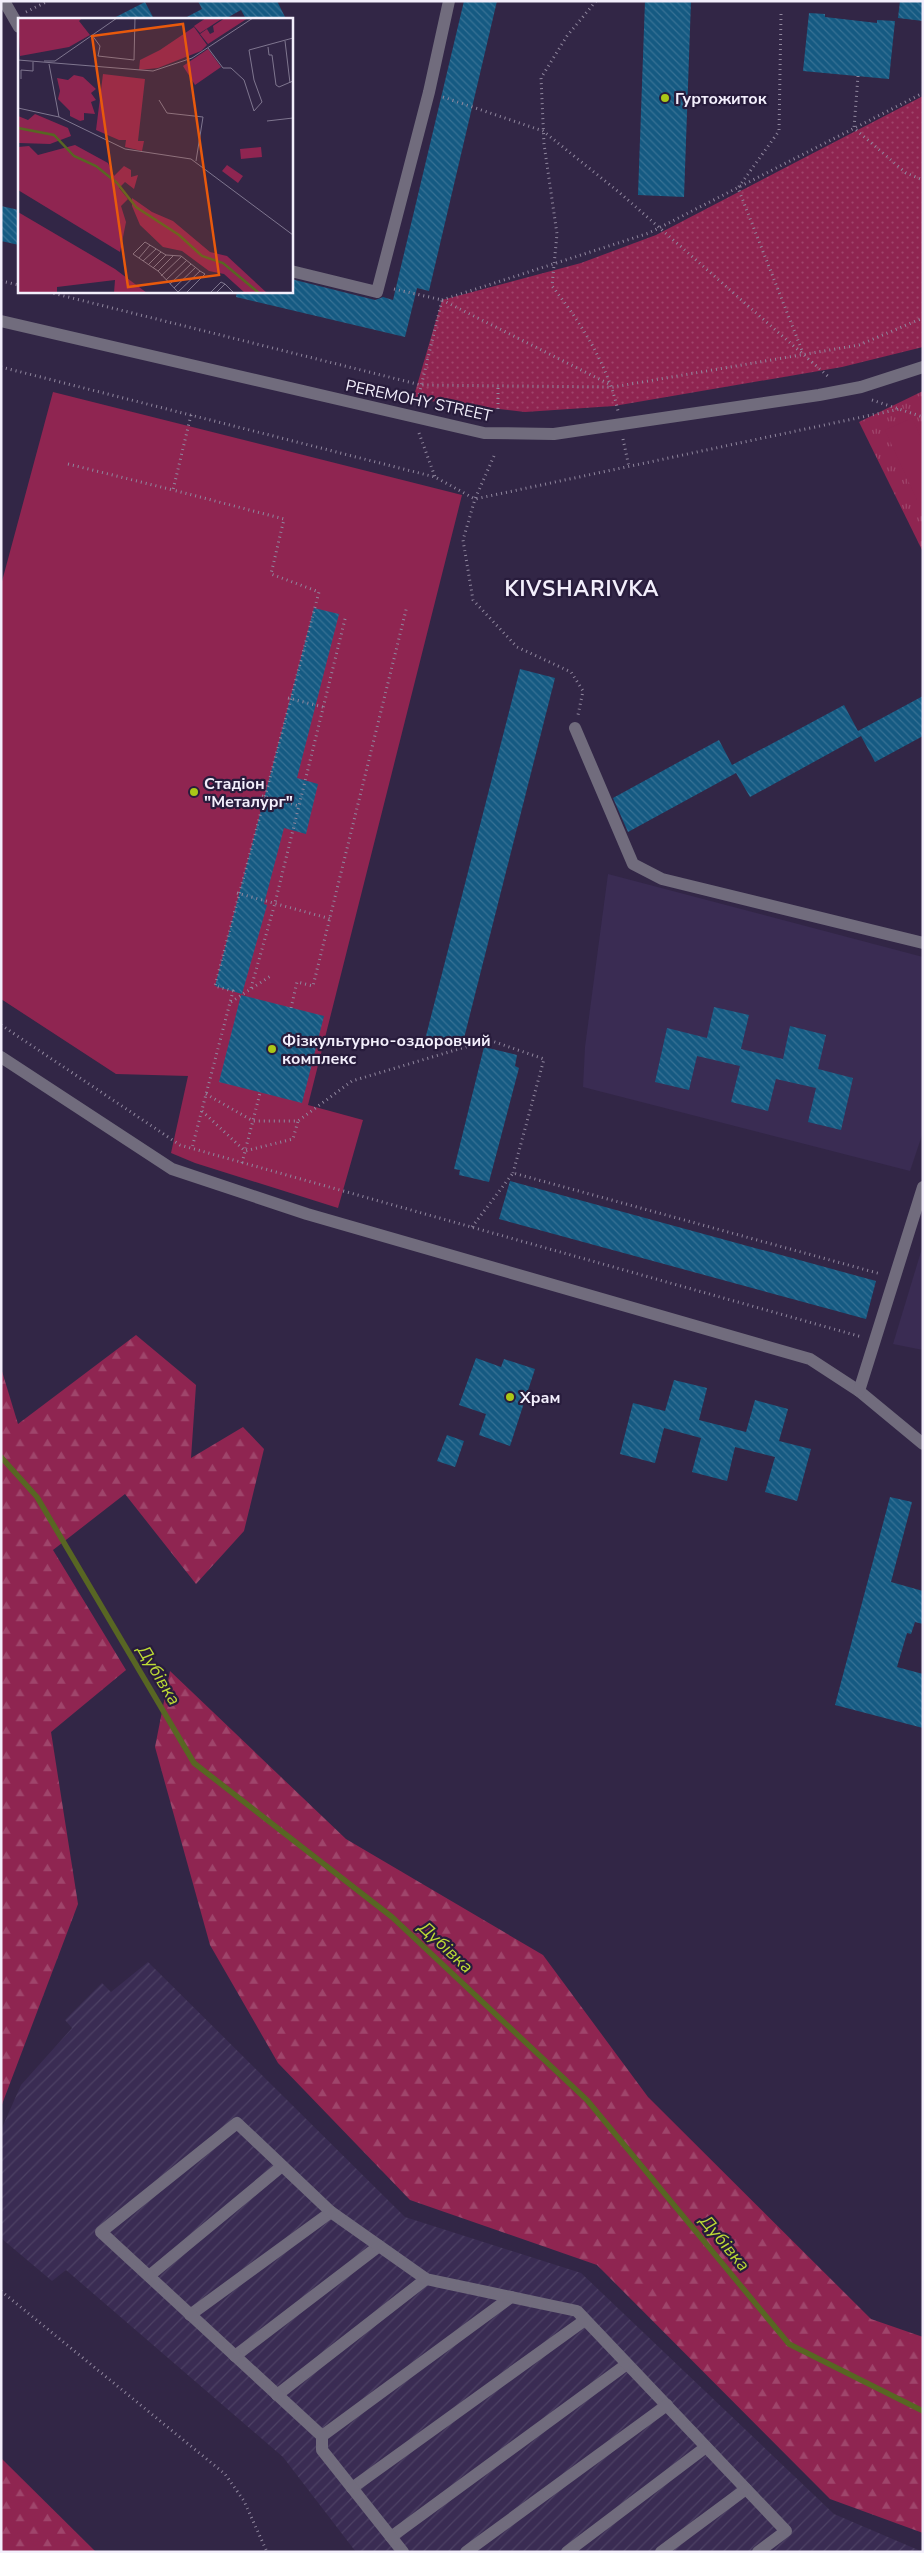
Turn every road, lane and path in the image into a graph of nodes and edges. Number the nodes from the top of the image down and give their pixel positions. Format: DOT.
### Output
graph roads {
  1 [pos="4,1"];
  2 [pos="449,1"];
  3 [pos="596,1"];
  4 [pos="781,14"];
  5 [pos="18,25"];
  6 [pos="858,76"];
  7 [pos="429,92"];
  8 [pos="923,93"];
  9 [pos="854,128"];
  10 [pos="543,131"];
  11 [pos="923,180"];
  12 [pos="738,188"];
  13 [pos="659,228"];
  14 [pos="554,264"];
  15 [pos="292,270"];
  16 [pos="1,281"];
  17 [pos="18,285"];
  18 [pos="379,285"];
  19 [pos="48,292"];
  20 [pos="442,300"];
  21 [pos="923,318"];
  22 [pos="1,321"];
  23 [pos="804,355"];
  24 [pos="923,367"];
  25 [pos="421,384"];
  26 [pos="498,385"];
  27 [pos="613,386"];
  28 [pos="844,391"];
  29 [pos="498,409"];
  30 [pos="191,415"];
  31 [pos="413,416"];
  32 [pos="923,417"];
  33 [pos="619,419"];
  34 [pos="494,456"];
  35 [pos="68,464"];
  36 [pos="629,467"];
  37 [pos="435,477"];
  38 [pos="172,490"];
  39 [pos="407,606"];
  40 [pos="346,615"];
  41 [pos="290,698"];
  42 [pos="323,707"];
  43 [pos="575,728"];
  44 [pos="264,797"];
  45 [pos="299,806"];
  46 [pos="239,894"];
  47 [pos="275,903"];
  48 [pos="331,919"];
  49 [pos="923,943"];
  50 [pos="272,975"];
  51 [pos="251,988"];
  52 [pos="230,1002"];
  53 [pos="291,1008"];
  54 [pos="1,1025"];
  55 [pos="1,1057"];
  56 [pos="260,1093"];
  57 [pos="206,1094"];
  58 [pos="202,1111"];
  59 [pos="298,1120"];
  60 [pos="253,1121"];
  61 [pos="192,1148"];
  62 [pos="245,1151"];
  63 [pos="242,1163"];
  64 [pos="512,1173"];
  65 [pos="923,1187"];
  66 [pos="472,1227"];
  67 [pos="894,1278"];
  68 [pos="874,1341"];
  69 [pos="858,1391"];
  70 [pos="923,1444"];
  71 [pos="282,2166"];
  72 [pos="331,2212"];
  73 [pos="379,2246"];
  74 [pos="149,2276"];
  75 [pos="426,2279"];
  76 [pos="1,2291"];
  77 [pos="511,2297"];
  78 [pos="190,2315"];
  79 [pos="585,2320"];
  80 [pos="235,2356"];
  81 [pos="627,2364"];
  82 [pos="277,2395"];
  83 [pos="667,2405"];
  84 [pos="322,2436"];
  85 [pos="706,2446"];
  86 [pos="352,2488"];
  87 [pos="746,2489"];
  88 [pos="391,2537"];
  89 [pos="267,2552"];
  90 [pos="402,2552"];
  91 [pos="466,2552"];
  92 [pos="567,2552"];
  93 [pos="661,2552"];
  94 [pos="758,2552"];
  1 -- 5 [label="street"];
  2 -- 7 [label="street"];
  3 -- 10 [label="path"];
  4 -- 12 [label="path"];
  6 -- 9 [label="path"];
  7 -- 10 [label="path"];
  7 -- 18 [label="street"];
  8 -- 9 [label="path"];
  9 -- 11 [label="path"];
  9 -- 12 [label="path"];
  10 -- 13 [label="path"];
  10 -- 14 [label="path"];
  12 -- 13 [label="path"];
  12 -- 23 [label="path"];
  13 -- 14 [label="path"];
  13 -- 23 [label="path"];
  14 -- 20 [label="path"];
  14 -- 27 [label="path"];
  15 -- 18 [label="street"];
  16 -- 17 [label="path"];
  18 -- 20 [label="path"];
  19 -- 25 [label="path"];
  20 -- 25 [label="path"];
  20 -- 27 [label="path"];
  21 -- 23 [label="path"];
  22 -- 31 [label="street, PEREMOHY STREET"];
  23 -- 27 [label="path"];
  23 -- 28 [label="path"];
  24 -- 28 [label="street, PEREMOHY STREET"];
  25 -- 26 [label="path"];
  25 -- 31 [label="path"];
  26 -- 27 [label="path"];
  26 -- 29 [label="path"];
  27 -- 33 [label="path"];
  28 -- 32 [label="path"];
  28 -- 33 [label="street, PEREMOHY STREET"];
  30 -- 38 [label="path"];
  31 -- 33 [label="street, PEREMOHY STREET"];
  31 -- 37 [label="path"];
  33 -- 36 [label="path"];
  34 -- 43 [label="path"];
  35 -- 38 [label="path"];
  38 -- 41 [label="path"];
  39 -- 48 [label="path"];
  40 -- 42 [label="path"];
  41 -- 42 [label="path"];
  41 -- 44 [label="path"];
  42 -- 45 [label="path"];
  43 -- 49 [label="street"];
  44 -- 45 [label="path"];
  44 -- 46 [label="path"];
  45 -- 47 [label="path"];
  46 -- 47 [label="path"];
  46 -- 52 [label="path"];
  47 -- 48 [label="path"];
  47 -- 51 [label="path"];
  48 -- 53 [label="path"];
  50 -- 51 [label="path"];
  51 -- 52 [label="path"];
  52 -- 57 [label="path"];
  54 -- 61 [label="path"];
  55 -- 69 [label="street"];
  56 -- 60 [label="path"];
  57 -- 58 [label="path"];
  57 -- 60 [label="path"];
  58 -- 61 [label="path"];
  58 -- 62 [label="path"];
  59 -- 60 [label="path"];
  59 -- 62 [label="path"];
  59 -- 64 [label="path"];
  60 -- 62 [label="path"];
  61 -- 63 [label="path"];
  62 -- 63 [label="path"];
  63 -- 66 [label="path"];
  64 -- 66 [label="path"];
  64 -- 67 [label="path"];
  65 -- 67 [label="street"];
  66 -- 68 [label="path"];
  67 -- 68 [label="street"];
  68 -- 69 [label="street"];
  69 -- 70 [label="street"];
  71 -- 72 [label="street"];
  71 -- 74 [label="street"];
  71 -- 74 [label="street"];
  72 -- 73 [label="street"];
  72 -- 78 [label="street"];
  73 -- 75 [label="street"];
  73 -- 80 [label="street"];
  74 -- 78 [label="street"];
  75 -- 77 [label="street"];
  75 -- 82 [label="street"];
  76 -- 89 [label="path"];
  77 -- 79 [label="street"];
  77 -- 84 [label="street"];
  78 -- 80 [label="street"];
  79 -- 81 [label="street"];
  79 -- 86 [label="street"];
  80 -- 82 [label="street"];
  81 -- 83 [label="street"];
  81 -- 88 [label="street"];
  82 -- 84 [label="street"];
  83 -- 85 [label="street"];
  83 -- 91 [label="street"];
  84 -- 86 [label="street"];
  85 -- 87 [label="street"];
  85 -- 92 [label="street"];
  86 -- 88 [label="street"];
  87 -- 93 [label="street"];
  87 -- 94 [label="street"];
  88 -- 90 [label="street"];
}
